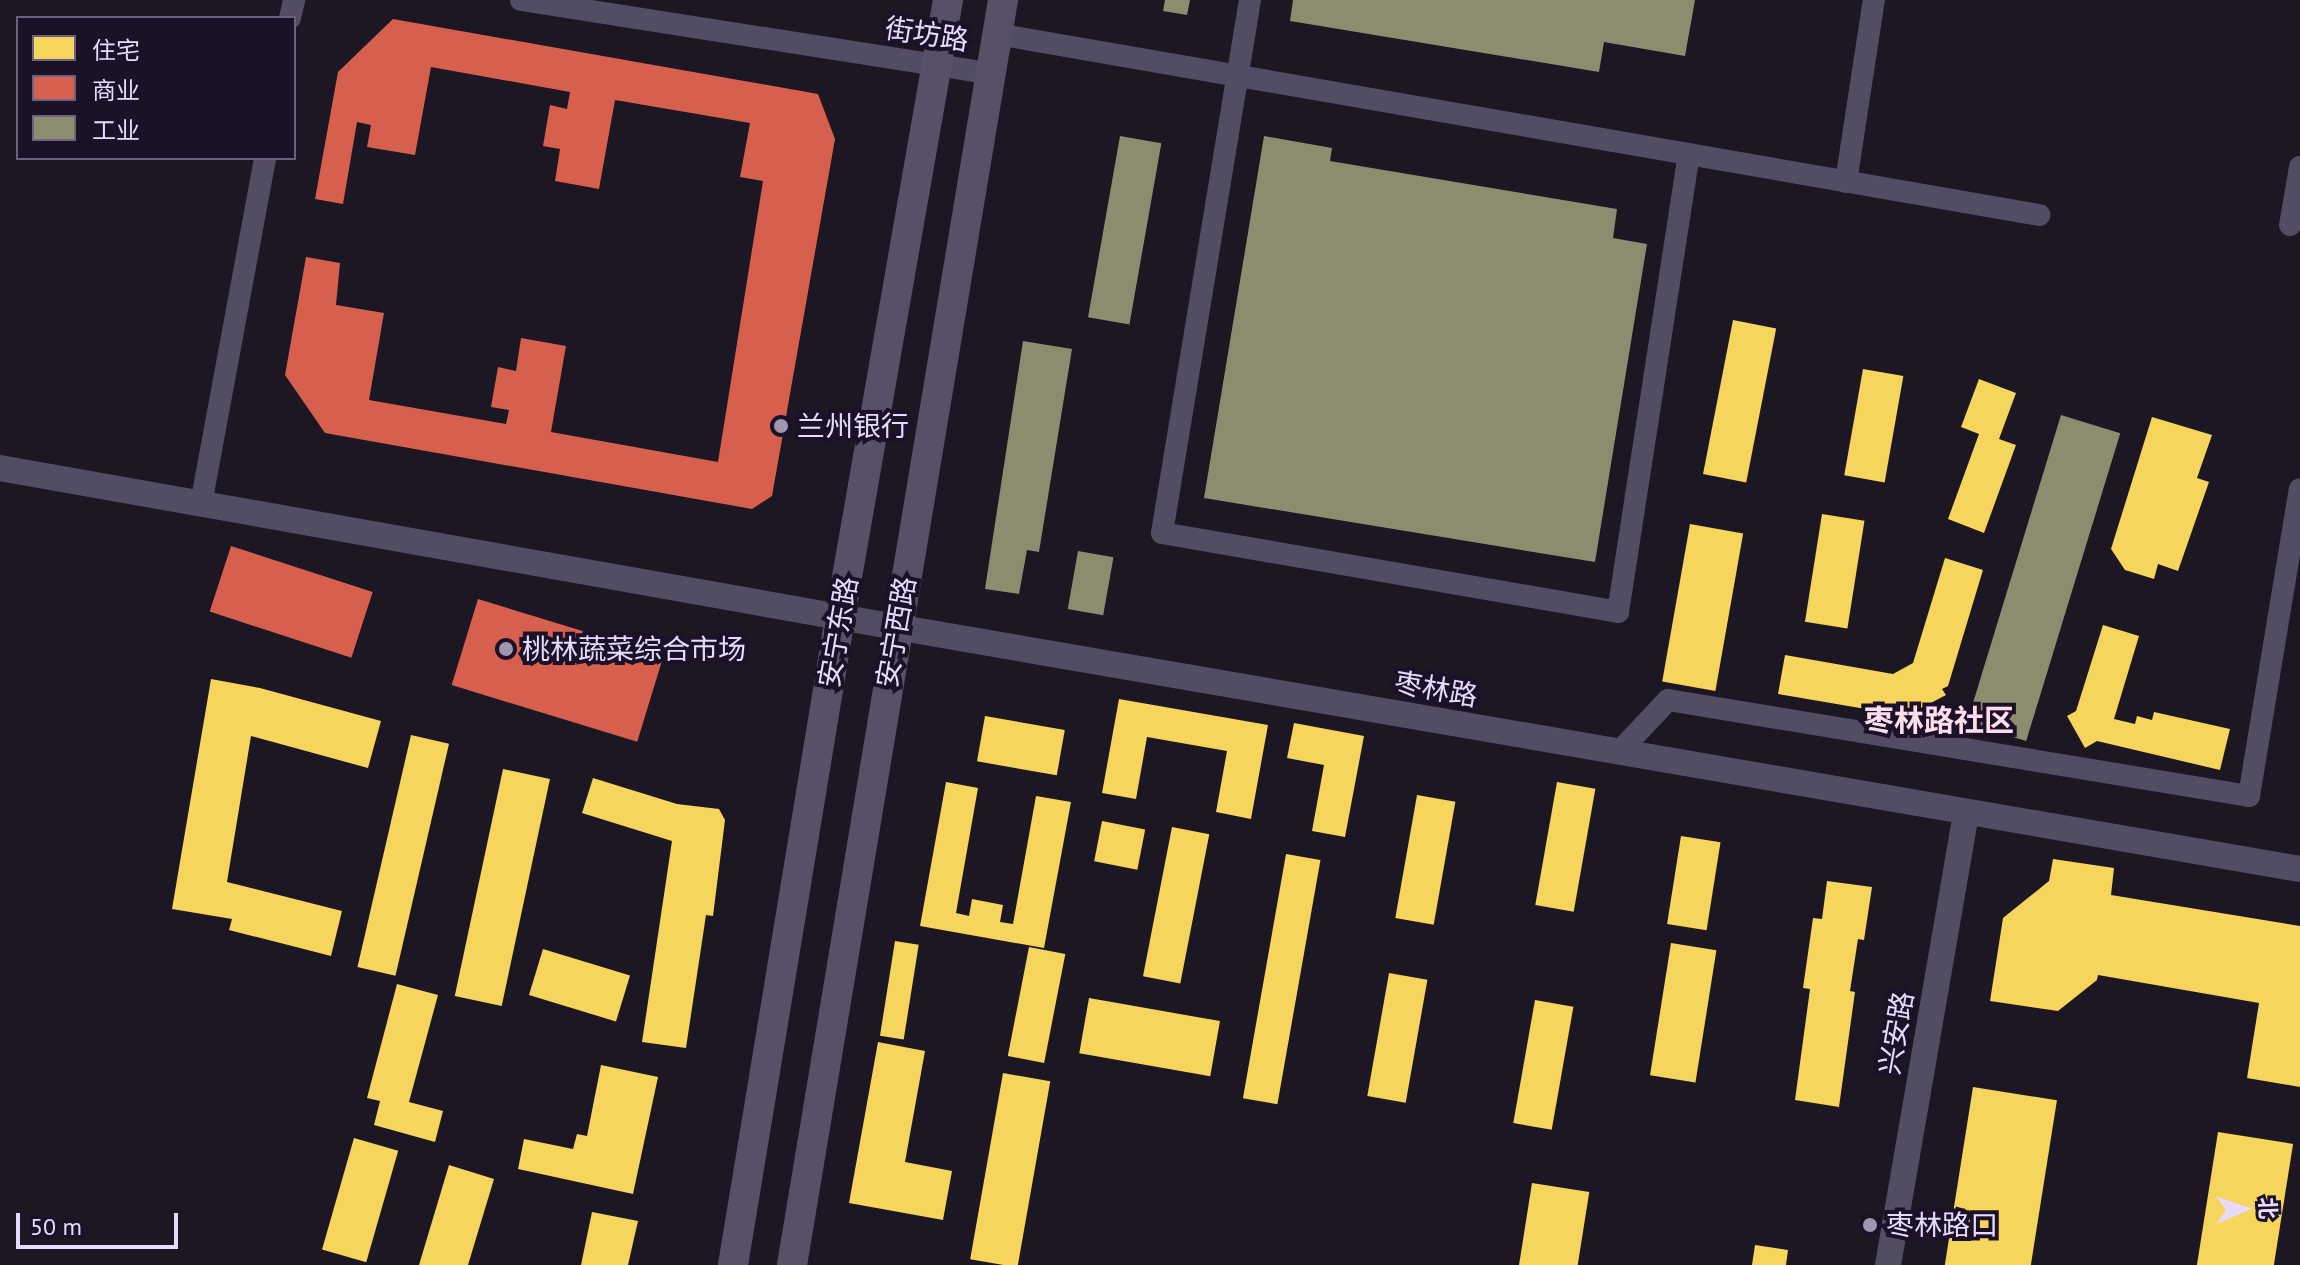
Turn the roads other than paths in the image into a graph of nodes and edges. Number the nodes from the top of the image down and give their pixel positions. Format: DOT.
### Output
graph roads {
  1 [pos="521,0"];
  2 [pos="948,0"];
  3 [pos="1003,0"];
  4 [pos="1250,0"];
  5 [pos="1874,0"];
  6 [pos="997,34"];
  7 [pos="937,66"];
  8 [pos="991,74"];
  9 [pos="1237,76"];
  10 [pos="1689,154"];
  11 [pos="265,160"];
  12 [pos="2300,167"];
  13 [pos="1846,182"];
  14 [pos="2039,215"];
  15 [pos="2290,225"];
  16 [pos="0,468"];
  17 [pos="2300,489"];
  18 [pos="201,504"];
  19 [pos="840,617"];
  20 [pos="896,627"];
  21 [pos="1618,753"];
  22 [pos="1966,812"];
  23 [pos="2300,869"];
  24 [pos="733,1265"];
  25 [pos="792,1265"];
  26 [pos="1888,1265"];
  1 -- 7 [label="street, 街坊路"];
  2 -- 7 [label="main road, 安宁东路"];
  3 -- 6 [label="main road, 安宁西路"];
  4 -- 9 [label="street"];
  5 -- 13 [label="street"];
  6 -- 8 [label="main road, 安宁西路"];
  6 -- 9 [label="street"];
  7 -- 8 [label="street, 街坊路"];
  7 -- 19 [label="main road, 安宁东路"];
  8 -- 20 [label="main road, 安宁西路"];
  9 -- 10 [label="street"];
  9 -- 10 [label="street"];
  10 -- 13 [label="street"];
  11 -- 18 [label="street"];
  12 -- 15 [label="street"];
  13 -- 14 [label="street"];
  16 -- 18 [label="street, 枣林路"];
  17 -- 21 [label="street"];
  18 -- 19 [label="street, 枣林路"];
  19 -- 20 [label="street, 枣林路"];
  19 -- 24 [label="main road, 安宁东路"];
  20 -- 21 [label="street, 枣林路"];
  20 -- 25 [label="main road, 安宁西路"];
  21 -- 22 [label="street, 枣林路"];
  22 -- 23 [label="street, 枣林路"];
  22 -- 26 [label="street, 兴安路"];
}
